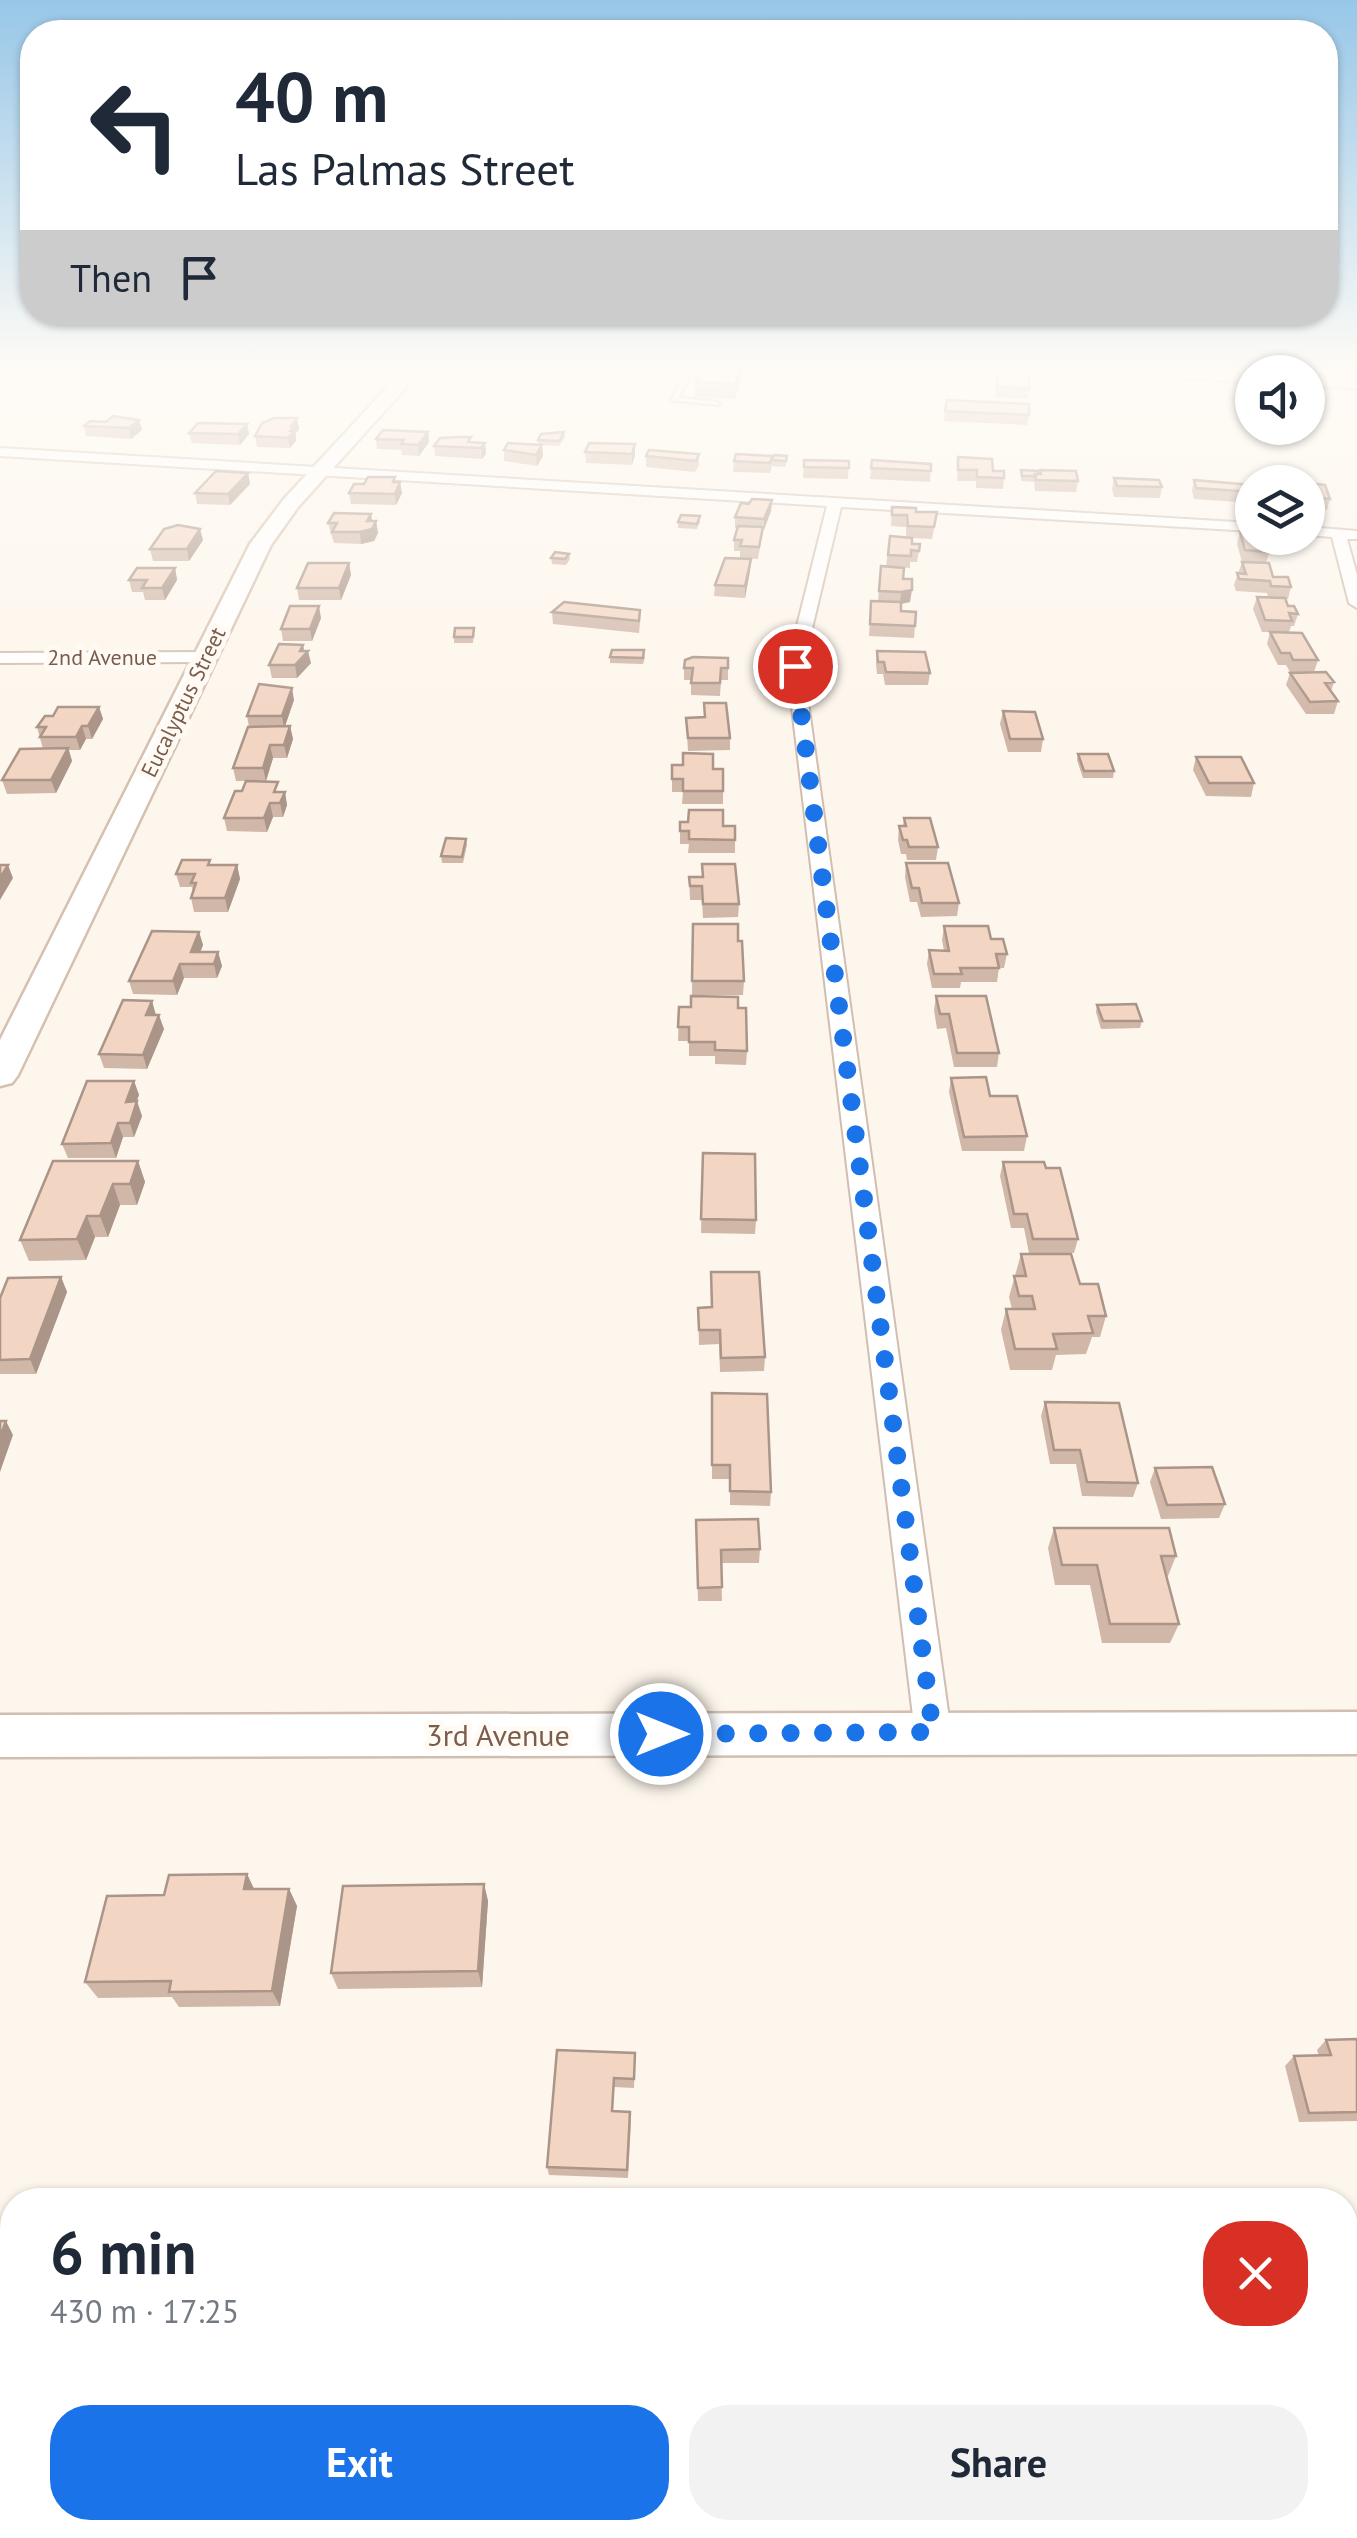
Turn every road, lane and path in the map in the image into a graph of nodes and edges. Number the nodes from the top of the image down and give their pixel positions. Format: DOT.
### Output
graph roads {
  1 [pos="310,483"];
  2 [pos="527,483"];
  3 [pos="835,502"];
  4 [pos="1235,526"];
  5 [pos="1325,533"];
  6 [pos="1338,534"];
  7 [pos="1357,535"];
  8 [pos="1357,603"];
  9 [pos="205,657"];
  10 [pos="0,658"];
  11 [pos="0,1074"];
  12 [pos="933,1732"];
  13 [pos="1357,1732"];
  14 [pos="0,1736"];
  1 -- 9 [label="main road, Eucalyptus Street"];
  2 -- 3 [label="street"];
  3 -- 4 [label="street"];
  3 -- 12 [label="street"];
  5 -- 6 [label="street"];
  6 -- 7 [label="street"];
  6 -- 8 [label="street"];
  9 -- 10 [label="street, 2nd Avenue"];
  9 -- 11 [label="main road, Eucalyptus Street"];
  12 -- 13 [label="street, 3rd Avenue"];
  12 -- 14 [label="street, 3rd Avenue"];
}
